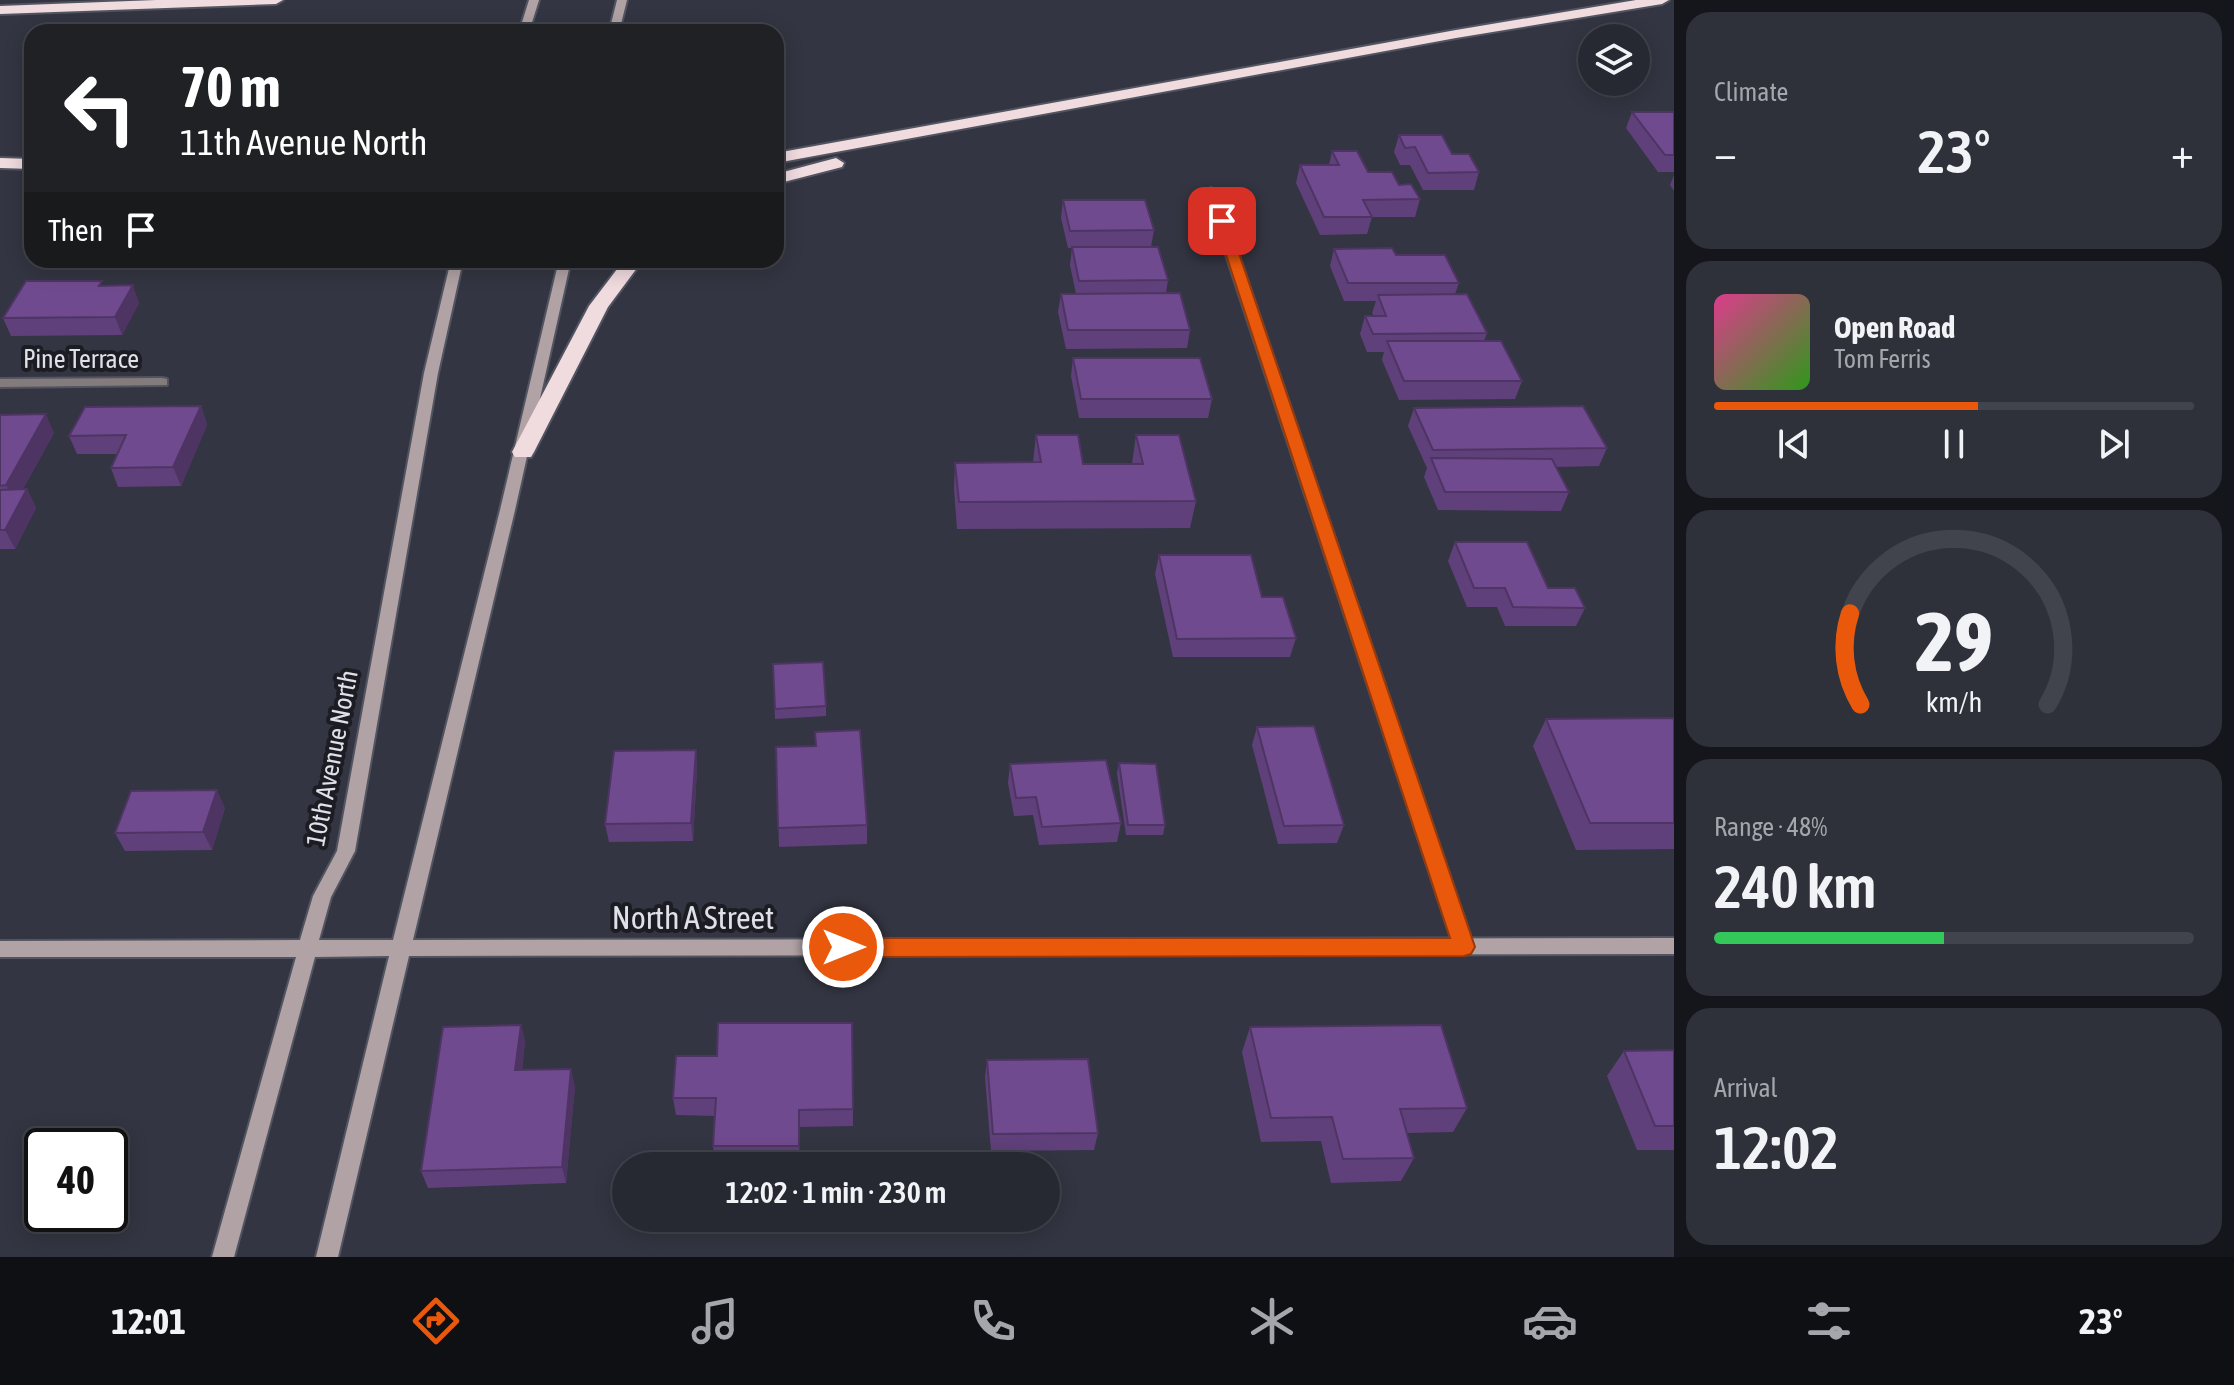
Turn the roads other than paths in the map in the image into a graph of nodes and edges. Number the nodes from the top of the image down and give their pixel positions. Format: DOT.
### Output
graph roads {
  1 [pos="276,0"];
  2 [pos="534,0"];
  3 [pos="622,0"];
  4 [pos="1662,0"];
  5 [pos="0,10"];
  6 [pos="526,24"];
  7 [pos="616,24"];
  8 [pos="1046,110"];
  9 [pos="784,157"];
  10 [pos="0,163"];
  11 [pos="24,164"];
  12 [pos="784,176"];
  13 [pos="1211,191"];
  14 [pos="455,268"];
  15 [pos="563,268"];
  16 [pos="628,268"];
  17 [pos="162,382"];
  18 [pos="0,383"];
  19 [pos="523,452"];
  20 [pos="1674,946"];
  21 [pos="399,947"];
  22 [pos="1464,947"];
  23 [pos="309,948"];
  24 [pos="0,949"];
  25 [pos="223,1257"];
  26 [pos="327,1257"];
  1 -- 5 [label="highway"];
  2 -- 6 [label="main road"];
  3 -- 7 [label="main road"];
  4 -- 8 [label="highway"];
  8 -- 9 [label="highway"];
  8 -- 12 [label="highway"];
  10 -- 11 [label="highway"];
  13 -- 22 [label="street"];
  14 -- 23 [label="main road, 10th Avenue North"];
  15 -- 19 [label="main road"];
  16 -- 19 [label="highway"];
  17 -- 18 [label="street, Pine Terrace"];
  19 -- 21 [label="main road"];
  20 -- 22 [label="main road, North A Street"];
  21 -- 22 [label="main road, North A Street"];
  21 -- 23 [label="main road, North A Street"];
  21 -- 26 [label="main road"];
  23 -- 24 [label="main road, North A Street"];
  23 -- 25 [label="main road, 10th Avenue North"];
}
